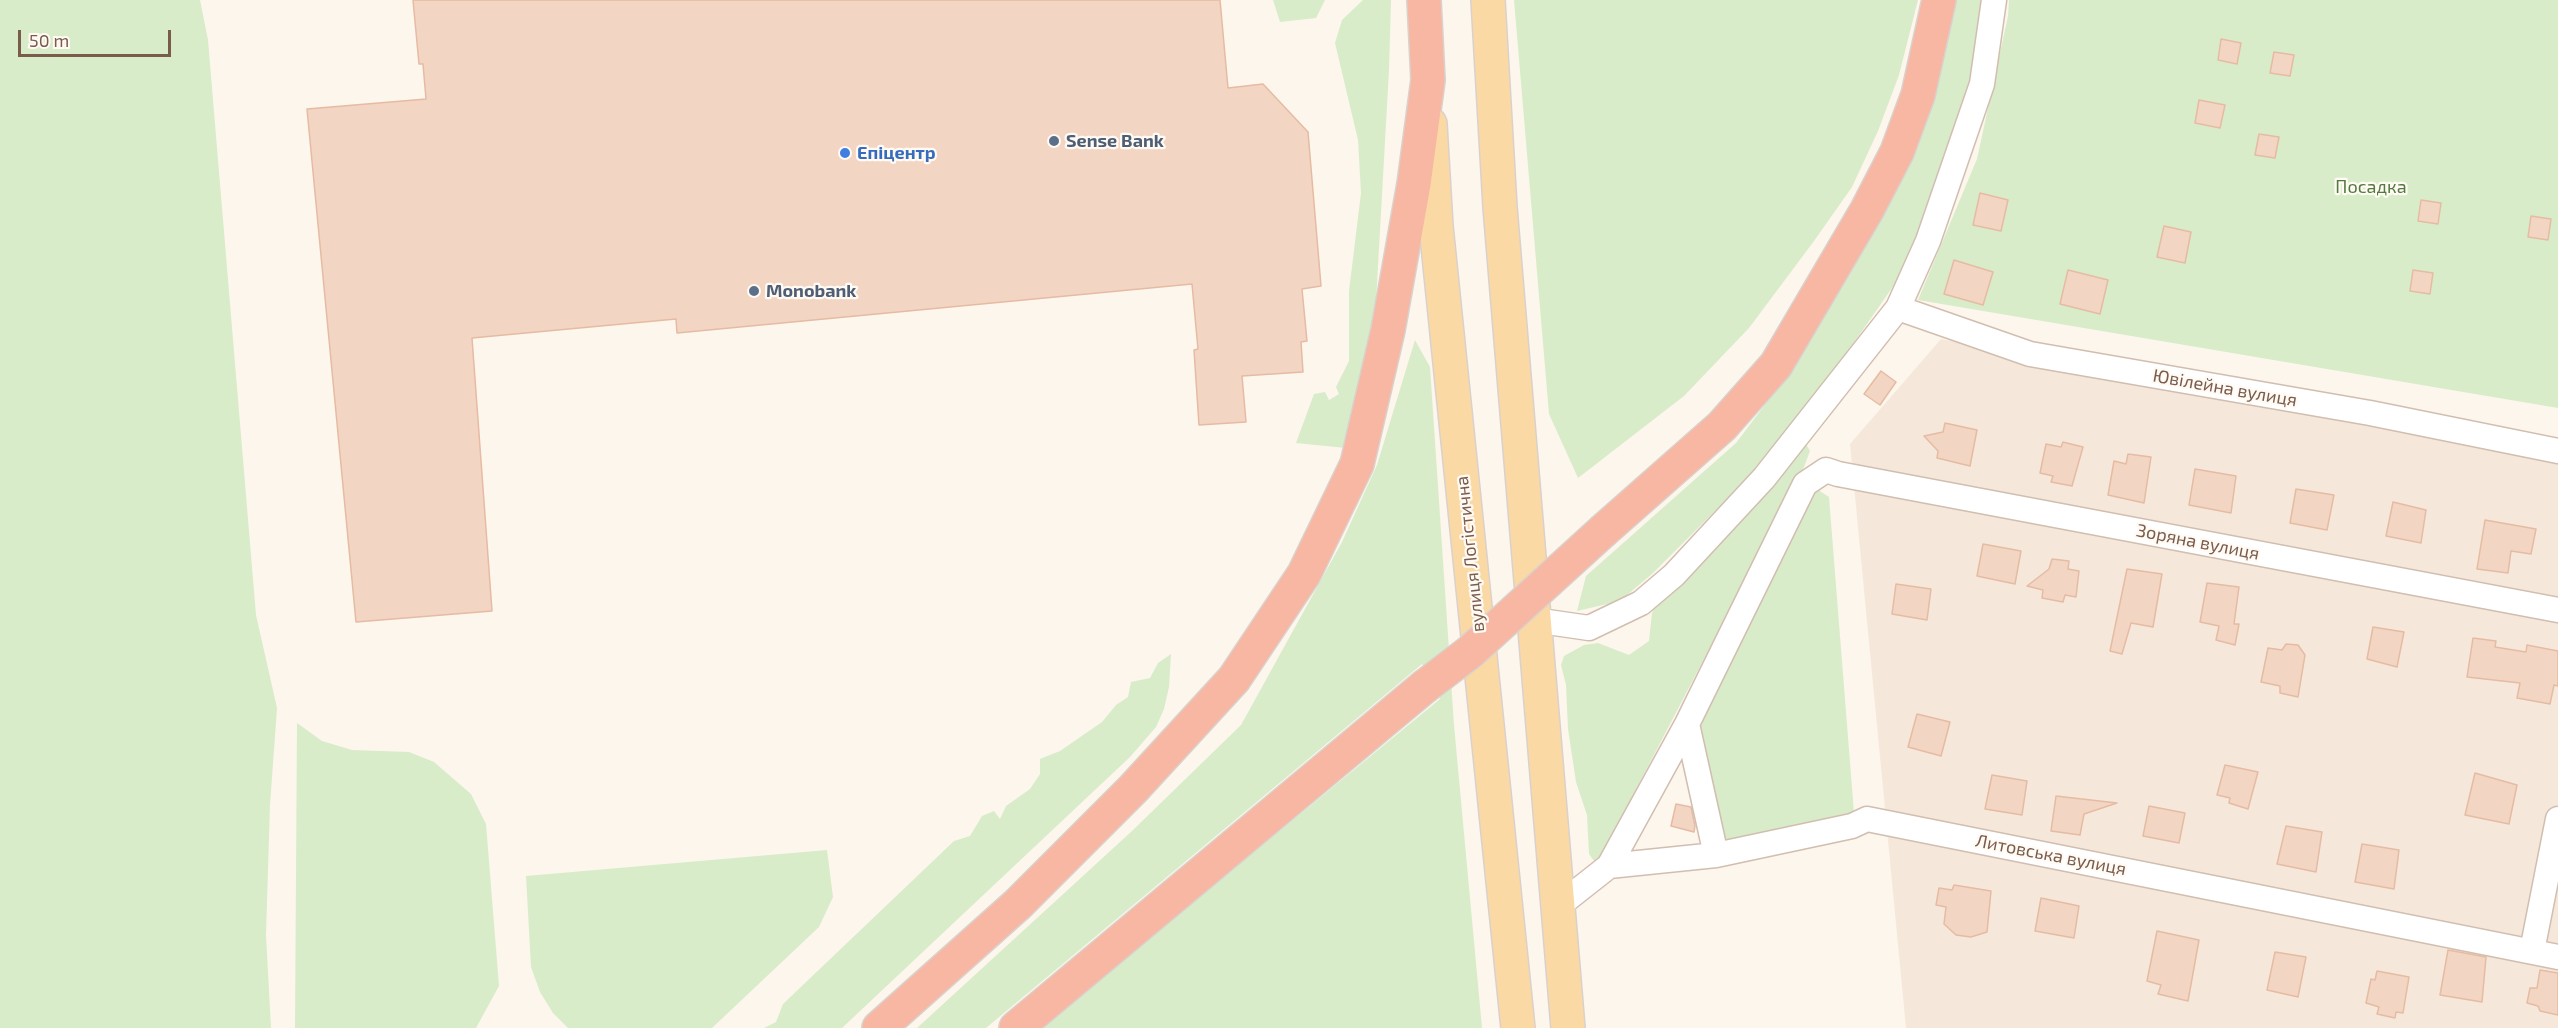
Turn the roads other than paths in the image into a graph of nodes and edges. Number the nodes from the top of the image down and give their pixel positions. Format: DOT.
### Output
graph roads {
  1 [pos="1424,0"];
  2 [pos="1488,0"];
  3 [pos="1939,0"];
  4 [pos="1994,0"];
  5 [pos="1428,80"];
  6 [pos="1898,308"];
  7 [pos="2558,451"];
  8 [pos="2558,610"];
  9 [pos="1534,620"];
  10 [pos="1687,724"];
  11 [pos="2558,819"];
  12 [pos="1716,855"];
  13 [pos="1609,866"];
  14 [pos="1557,908"];
  15 [pos="2532,951"];
  16 [pos="2558,957"];
  17 [pos="879,1028"];
  18 [pos="1016,1028"];
  19 [pos="1518,1028"];
  20 [pos="1568,1028"];
  1 -- 5 [label="highway"];
  2 -- 9 [label="main road"];
  3 -- 18 [label="highway, bridge"];
  4 -- 6 [label="street"];
  5 -- 17 [label="highway"];
  5 -- 19 [label="main road, вулиця Логістична"];
  6 -- 7 [label="street, Ювілейна вулиця"];
  6 -- 9 [label="street"];
  8 -- 10 [label="street, Зоряна вулиця"];
  9 -- 14 [label="main road"];
  10 -- 12 [label="street"];
  10 -- 13 [label="street"];
  11 -- 15 [label="street"];
  12 -- 13 [label="street, Литовська вулиця"];
  12 -- 15 [label="street, Литовська вулиця"];
  13 -- 14 [label="street"];
  14 -- 20 [label="main road"];
  15 -- 16 [label="street, Литовська вулиця"];
}
